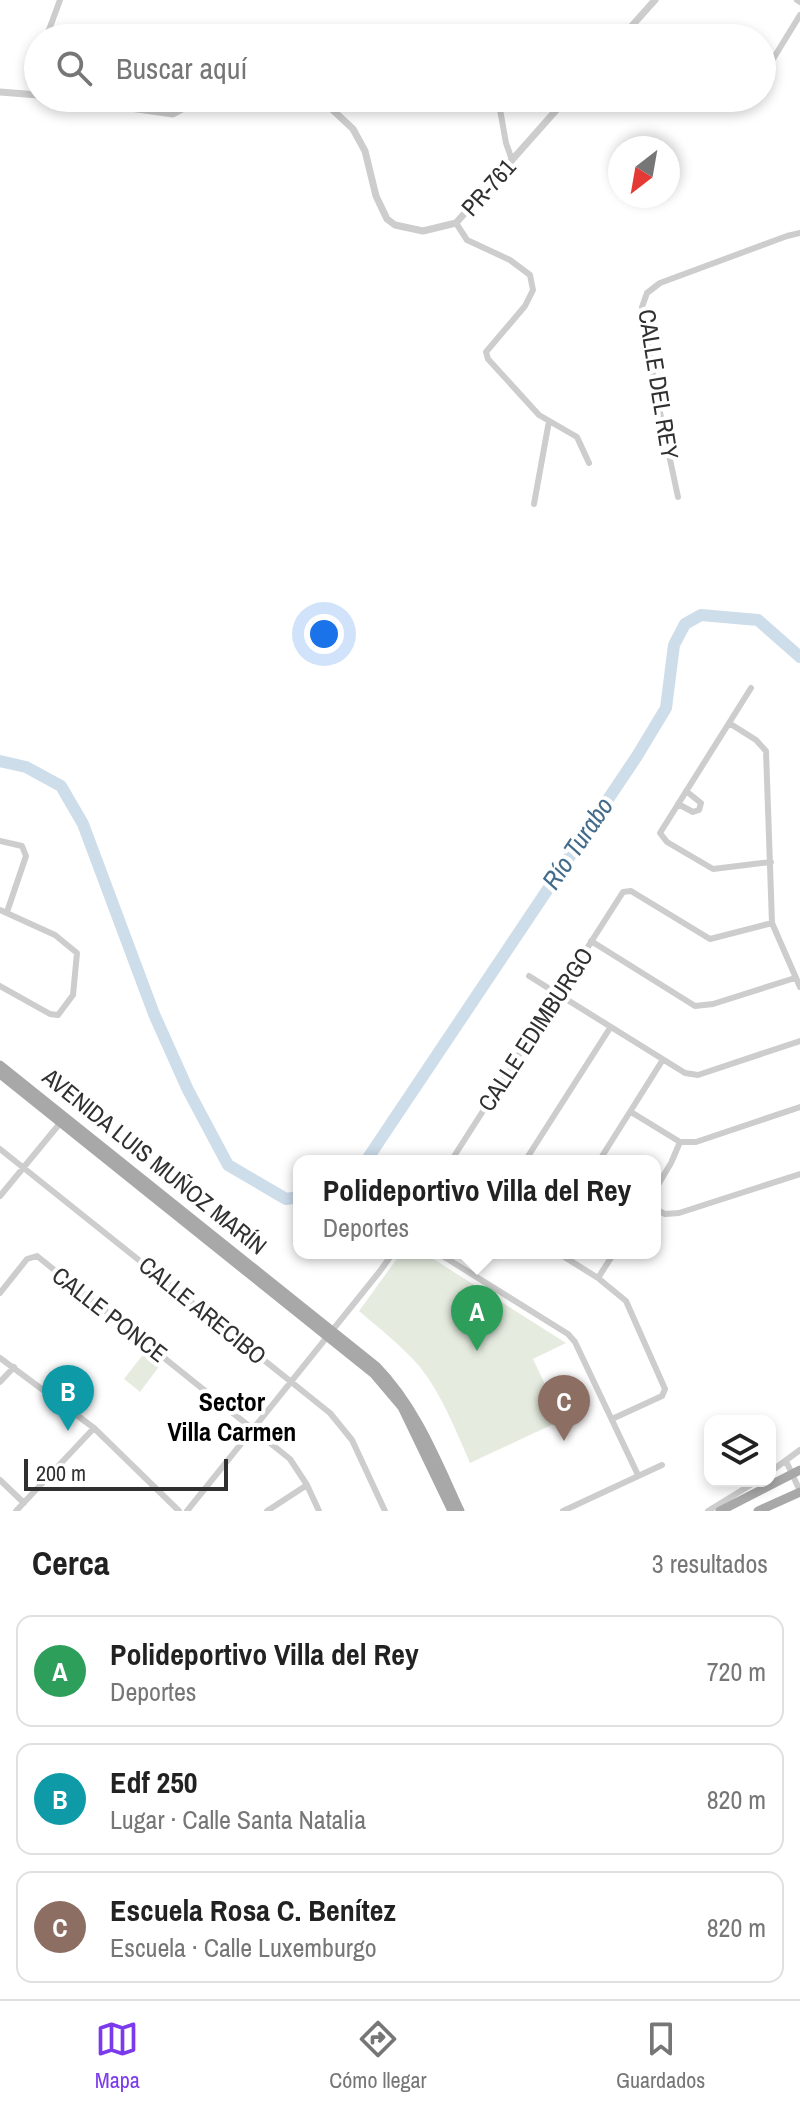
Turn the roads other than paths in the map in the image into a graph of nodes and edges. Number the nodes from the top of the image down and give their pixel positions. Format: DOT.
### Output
graph roads {
  1 [pos="60,0"];
  2 [pos="655,0"];
  3 [pos="800,15"];
  4 [pos="51,24"];
  5 [pos="634,24"];
  6 [pos="776,54"];
  7 [pos="0,92"];
  8 [pos="24,94"];
  9 [pos="157,112"];
  10 [pos="177,112"];
  11 [pos="335,112"];
  12 [pos="500,112"];
  13 [pos="555,112"];
  14 [pos="512,160"];
  15 [pos="456,223"];
  16 [pos="800,233"];
  17 [pos="549,421"];
  18 [pos="589,463"];
  19 [pos="678,497"];
  20 [pos="534,504"];
  21 [pos="751,688"];
  22 [pos="729,723"];
  23 [pos="686,791"];
  24 [pos="678,804"];
  25 [pos="0,841"];
  26 [pos="771,862"];
  27 [pos="4,911"];
  28 [pos="772,923"];
  29 [pos="591,941"];
  30 [pos="529,976"];
  31 [pos="795,978"];
  32 [pos="0,986"];
  33 [pos="800,987"];
  34 [pos="557,994"];
  35 [pos="610,1028"];
  36 [pos="800,1041"];
  37 [pos="662,1061"];
  38 [pos="0,1065"];
  39 [pos="0,1074"];
  40 [pos="800,1107"];
  41 [pos="631,1112"];
  42 [pos="64,1118"];
  43 [pos="680,1142"];
  44 [pos="0,1149"];
  45 [pos="455,1155"];
  46 [pos="529,1155"];
  47 [pos="603,1155"];
  48 [pos="23,1167"];
  49 [pos="800,1174"];
  50 [pos="661,1180"];
  51 [pos="0,1196"];
  52 [pos="661,1212"];
  53 [pos="388,1259"];
  54 [pos="448,1259"];
  55 [pos="568,1259"];
  56 [pos="610,1259"];
  57 [pos="598,1278"];
  58 [pos="0,1293"];
  59 [pos="331,1332"];
  60 [pos="0,1358"];
  61 [pos="14,1367"];
  62 [pos="292,1381"];
  63 [pos="0,1382"];
  64 [pos="612,1419"];
  65 [pos="94,1428"];
  66 [pos="253,1429"];
  67 [pos="800,1450"];
  68 [pos="786,1461"];
  69 [pos="662,1465"];
  70 [pos="776,1468"];
  71 [pos="796,1472"];
  72 [pos="638,1475"];
  73 [pos="0,1480"];
  74 [pos="307,1485"];
  75 [pos="747,1487"];
  76 [pos="800,1491"];
  77 [pos="24,1503"];
  78 [pos="16,1511"];
  79 [pos="179,1511"];
  80 [pos="187,1511"];
  81 [pos="267,1511"];
  82 [pos="319,1511"];
  83 [pos="385,1511"];
  84 [pos="452,1511"];
  85 [pos="460,1511"];
  86 [pos="563,1511"];
  87 [pos="708,1511"];
  88 [pos="720,1511"];
  89 [pos="758,1511"];
  1 -- 4 [label="street"];
  2 -- 5 [label="street"];
  3 -- 6 [label="street"];
  7 -- 8 [label="street"];
  9 -- 10 [label="street"];
  11 -- 15 [label="street, PR-761 / PR-761"];
  12 -- 14 [label="street"];
  13 -- 14 [label="street, PR-761 / PR-761"];
  14 -- 15 [label="street, PR-761 / PR-761"];
  15 -- 17 [label="street"];
  16 -- 19 [label="street, CALLE DEL REY"];
  17 -- 18 [label="street"];
  17 -- 20 [label="street"];
  21 -- 22 [label="street"];
  22 -- 23 [label="street"];
  22 -- 26 [label="street"];
  23 -- 24 [label="street"];
  23 -- 24 [label="street"];
  24 -- 26 [label="street"];
  25 -- 27 [label="street"];
  26 -- 28 [label="street"];
  27 -- 32 [label="street"];
  28 -- 29 [label="street, CALLE EDIMBURGO"];
  28 -- 31 [label="street"];
  29 -- 31 [label="street"];
  29 -- 34 [label="street, CALLE EDIMBURGO"];
  30 -- 34 [label="street"];
  31 -- 33 [label="street"];
  34 -- 35 [label="street"];
  34 -- 45 [label="street, CALLE EDIMBURGO"];
  35 -- 37 [label="street"];
  35 -- 46 [label="street"];
  36 -- 37 [label="street"];
  37 -- 41 [label="street"];
  38 -- 42 [label="main road, AVENIDA LUIS MUÑOZ MARÍN"];
  39 -- 42 [label="main road, AVENIDA LUIS MUÑOZ MARÍN"];
  40 -- 43 [label="street"];
  41 -- 43 [label="street"];
  41 -- 47 [label="street"];
  42 -- 48 [label="street"];
  42 -- 59 [label="main road, AVENIDA LUIS MUÑOZ MARÍN"];
  43 -- 50 [label="street"];
  44 -- 48 [label="street, CALLE ARECIBO"];
  48 -- 51 [label="street"];
  48 -- 62 [label="street, CALLE ARECIBO"];
  49 -- 52 [label="street"];
  53 -- 59 [label="street"];
  54 -- 64 [label="street"];
  55 -- 57 [label="street"];
  56 -- 57 [label="street"];
  57 -- 64 [label="street"];
  58 -- 66 [label="street, CALLE PONCE"];
  59 -- 62 [label="street"];
  59 -- 84 [label="main road, AVENIDA LUIS MUÑOZ MARÍN"];
  59 -- 85 [label="main road, AVENIDA LUIS MUÑOZ MARÍN"];
  60 -- 61 [label="street"];
  61 -- 63 [label="street"];
  61 -- 65 [label="street"];
  62 -- 66 [label="street"];
  62 -- 83 [label="street, CALLE ARECIBO"];
  64 -- 72 [label="street"];
  65 -- 77 [label="street"];
  65 -- 79 [label="street"];
  66 -- 74 [label="street, CALLE PONCE"];
  66 -- 80 [label="street"];
  67 -- 68 [label="street"];
  68 -- 70 [label="street"];
  68 -- 71 [label="street"];
  69 -- 72 [label="street"];
  71 -- 76 [label="street"];
  71 -- 88 [label="main road"];
  72 -- 86 [label="street"];
  73 -- 77 [label="street"];
  74 -- 81 [label="street"];
  74 -- 82 [label="street, CALLE PONCE"];
  75 -- 87 [label="street"];
  76 -- 89 [label="main road"];
  77 -- 78 [label="street"];
}
